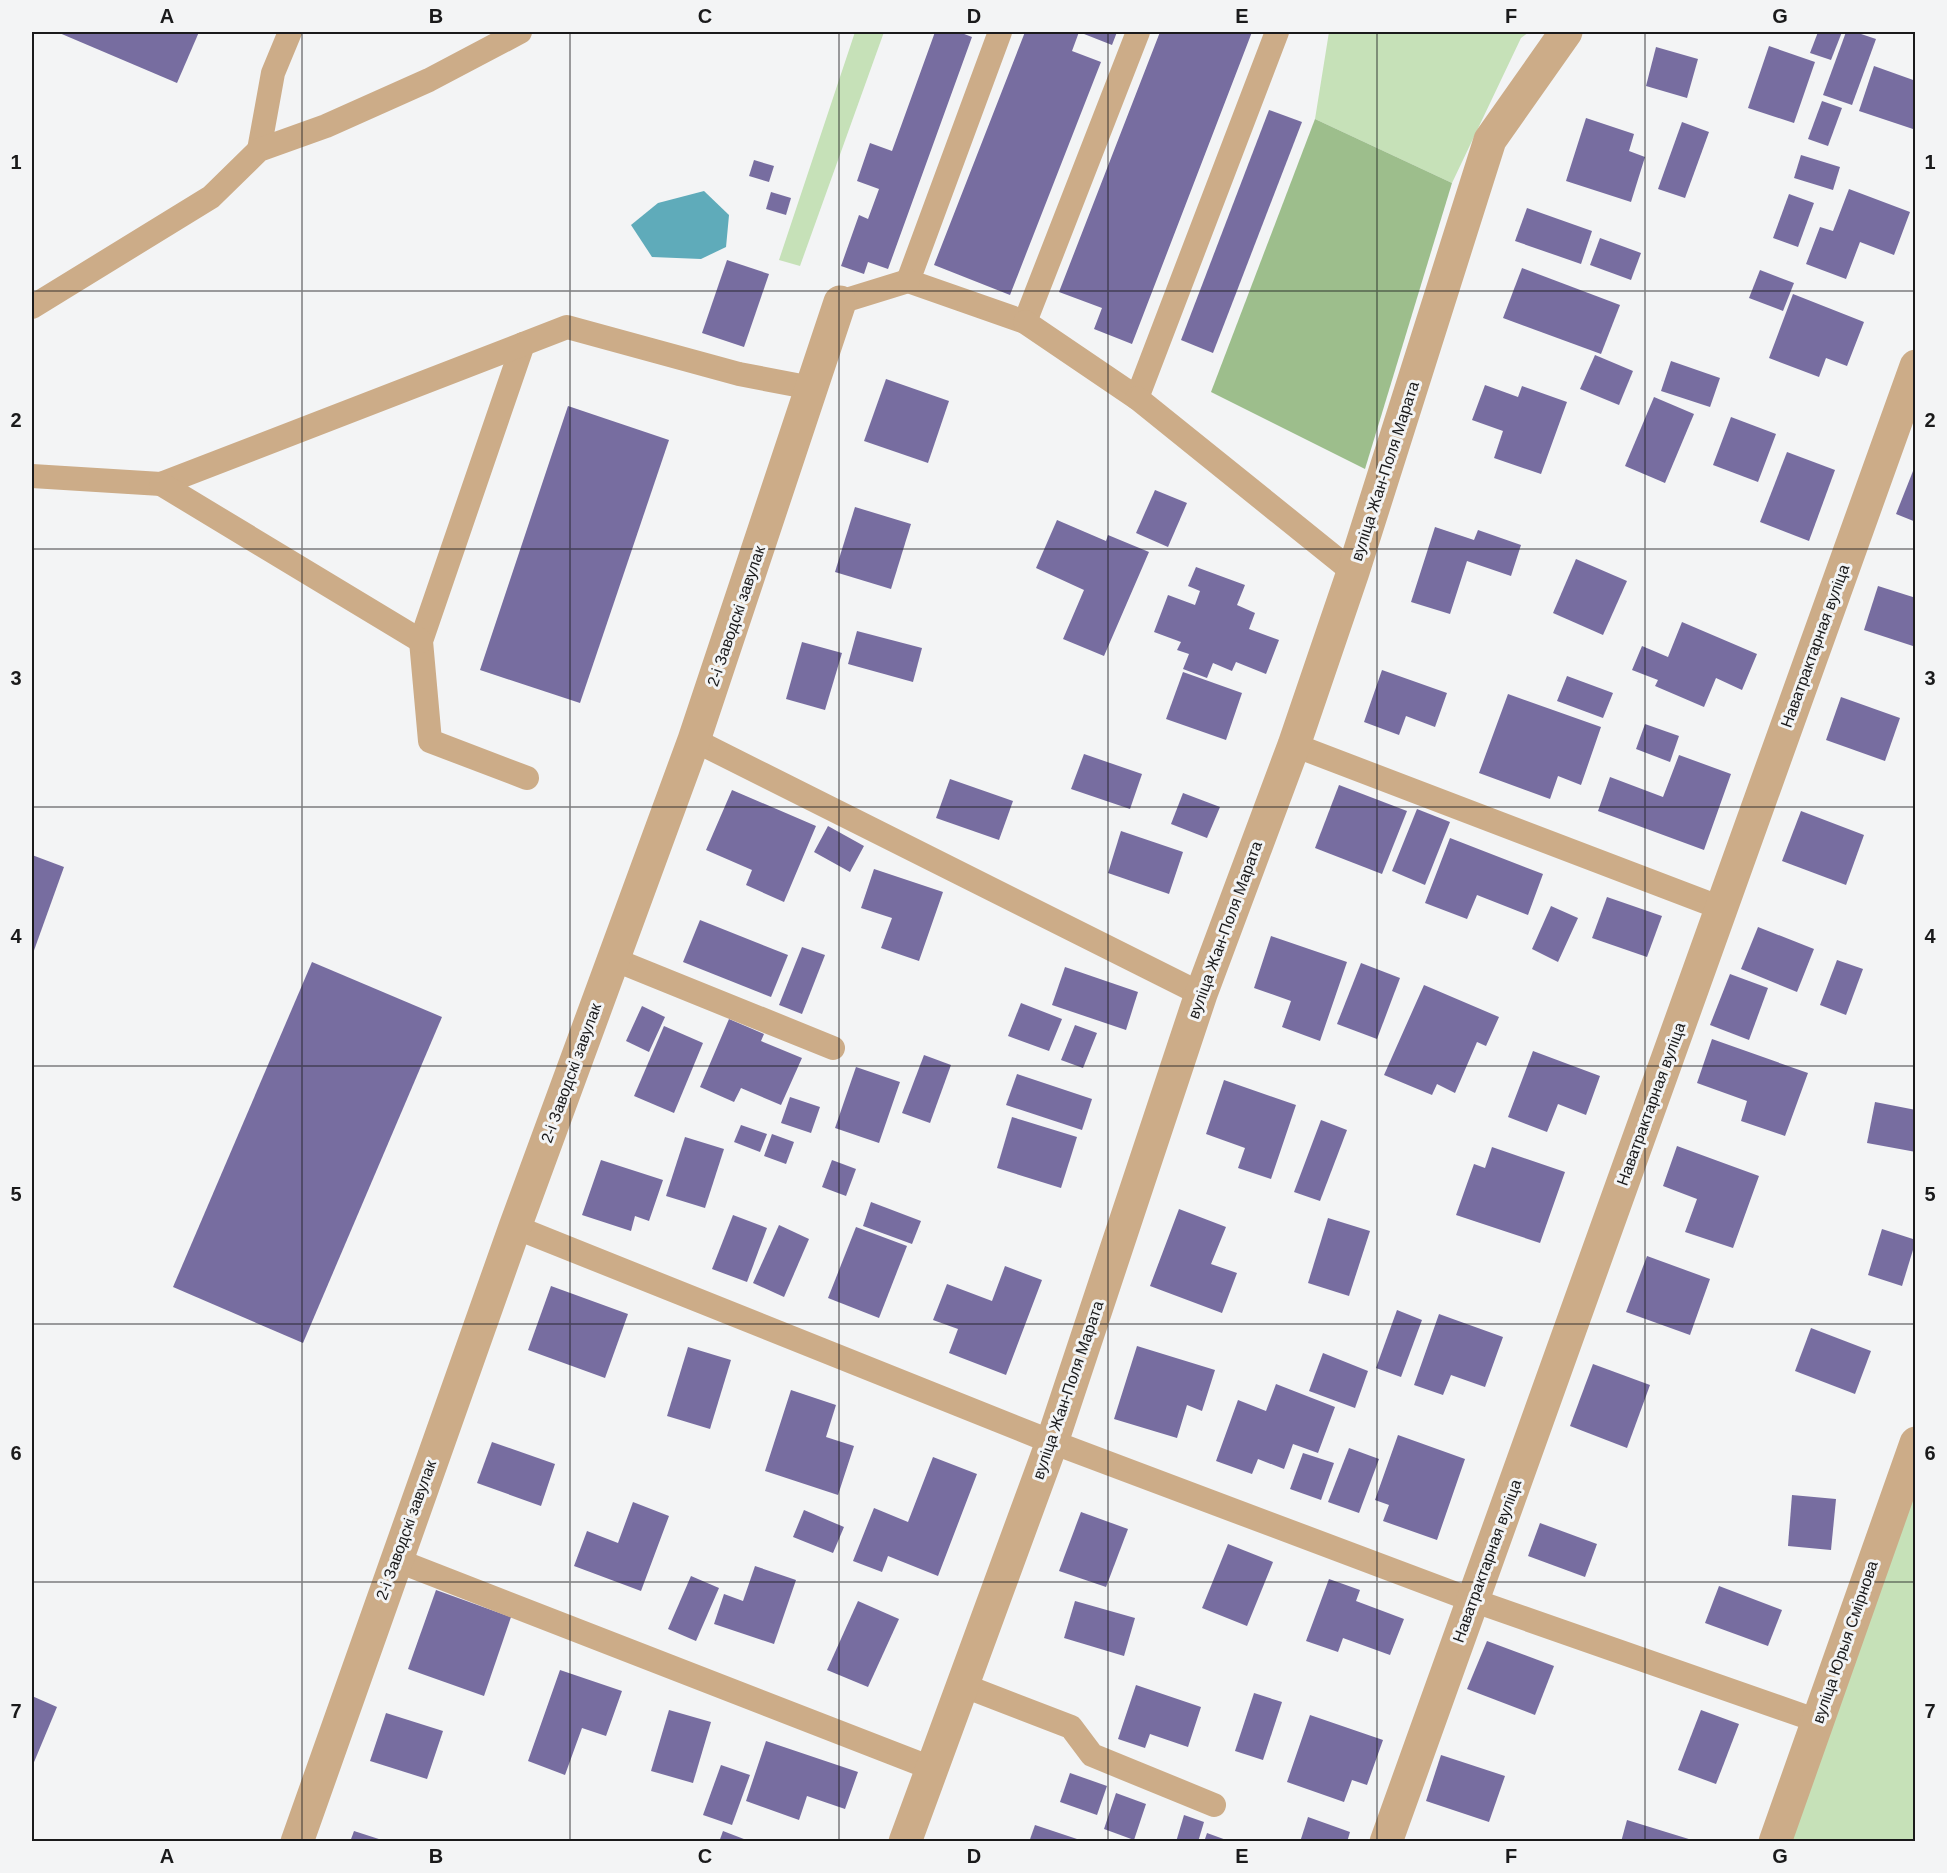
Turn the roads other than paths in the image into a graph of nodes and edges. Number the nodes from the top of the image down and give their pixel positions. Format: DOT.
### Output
graph roads {
  1 [pos="290,32"];
  2 [pos="520,32"];
  3 [pos="1000,32"];
  4 [pos="1138,32"];
  5 [pos="1277,32"];
  6 [pos="1566,32"];
  7 [pos="259,150"];
  8 [pos="908,280"];
  9 [pos="840,302"];
  10 [pos="32,307"];
  11 [pos="1025,322"];
  12 [pos="523,344"];
  13 [pos="1916,366"];
  14 [pos="812,388"];
  15 [pos="1137,398"];
  16 [pos="32,477"];
  17 [pos="161,484"];
  18 [pos="1353,572"];
  19 [pos="421,641"];
  20 [pos="694,740"];
  21 [pos="1294,745"];
  22 [pos="527,778"];
  23 [pos="1721,908"];
  24 [pos="613,959"];
  25 [pos="1201,994"];
  26 [pos="833,1048"];
  27 [pos="515,1227"];
  28 [pos="1052,1442"];
  29 [pos="1916,1443"];
  30 [pos="396,1560"];
  31 [pos="1472,1600"];
  32 [pos="962,1685"];
  33 [pos="1818,1721"];
  34 [pos="931,1768"];
  35 [pos="1214,1805"];
  36 [pos="297,1842"];
  37 [pos="905,1842"];
  38 [pos="1386,1842"];
  39 [pos="1775,1842"];
  1 -- 7 [label="lane"];
  2 -- 7 [label="lane"];
  3 -- 8 [label="lane"];
  4 -- 11 [label="lane"];
  5 -- 15 [label="lane"];
  6 -- 18 [label="street, вуліца Жан-Поля Марата"];
  7 -- 10 [label="lane"];
  8 -- 9 [label="lane"];
  8 -- 11 [label="lane"];
  9 -- 14 [label="street, 2-і Заводскі завулак"];
  11 -- 15 [label="lane"];
  12 -- 14 [label="lane"];
  12 -- 17 [label="lane"];
  12 -- 19 [label="lane"];
  13 -- 23 [label="street, Наватрактарная вуліца"];
  14 -- 20 [label="street, 2-і Заводскі завулак"];
  15 -- 18 [label="lane"];
  16 -- 17 [label="lane"];
  17 -- 19 [label="lane"];
  18 -- 21 [label="street, вуліца Жан-Поля Марата"];
  19 -- 22 [label="lane"];
  20 -- 24 [label="street, 2-і Заводскі завулак"];
  20 -- 25 [label="lane"];
  21 -- 23 [label="lane"];
  21 -- 25 [label="street, вуліца Жан-Поля Марата"];
  23 -- 31 [label="street, Наватрактарная вуліца"];
  24 -- 26 [label="lane"];
  24 -- 27 [label="street, 2-і Заводскі завулак"];
  25 -- 28 [label="street, вуліца Жан-Поля Марата"];
  27 -- 28 [label="lane"];
  27 -- 30 [label="street, 2-і Заводскі завулак"];
  28 -- 31 [label="lane"];
  28 -- 32 [label="street, вуліца Жан-Поля Марата"];
  29 -- 33 [label="street, вуліца Юрыя Смірнова"];
  30 -- 34 [label="lane"];
  30 -- 36 [label="street, 2-і Заводскі завулак"];
  31 -- 33 [label="lane"];
  31 -- 38 [label="street, Наватрактарная вуліца"];
  32 -- 34 [label="street, вуліца Жан-Поля Марата"];
  32 -- 35 [label="lane"];
  33 -- 39 [label="street, вуліца Юрыя Смірнова"];
  34 -- 37 [label="street, вуліца Жан-Поля Марата"];
}
